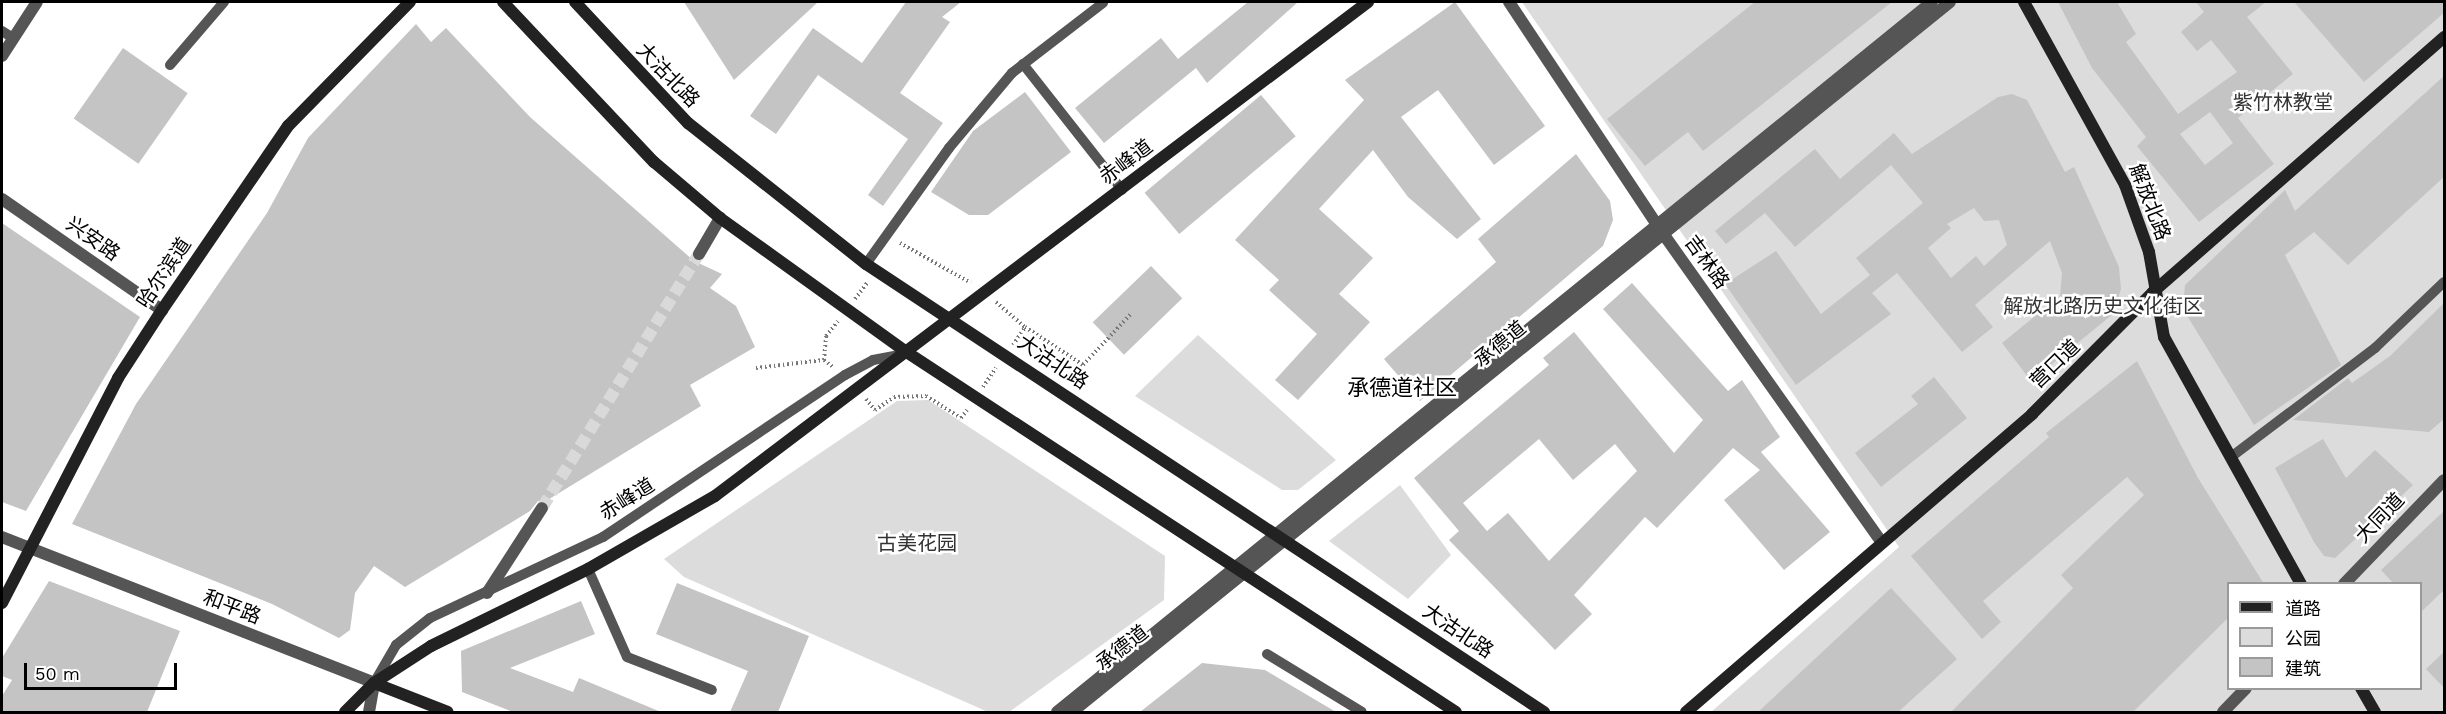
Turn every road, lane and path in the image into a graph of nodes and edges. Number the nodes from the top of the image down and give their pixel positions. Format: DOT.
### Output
graph roads {
  1 [pos="37,2"];
  2 [pos="224,2"];
  3 [pos="410,2"];
  4 [pos="503,2"];
  5 [pos="575,2"];
  6 [pos="1368,2"];
  7 [pos="1509,2"];
  8 [pos="1932,2"];
  9 [pos="1950,2"];
  10 [pos="2024,2"];
  11 [pos="1103,3"];
  12 [pos="2,31"];
  13 [pos="2445,37"];
  14 [pos="13,38"];
  15 [pos="2,56"];
  16 [pos="1023,64"];
  17 [pos="170,66"];
  18 [pos="1122,190"];
  19 [pos="2,199"];
  20 [pos="720,218"];
  21 [pos="1660,230"];
  22 [pos="699,254"];
  23 [pos="866,264"];
  24 [pos="2445,282"];
  25 [pos="2153,292"];
  26 [pos="162,310"];
  27 [pos="948,318"];
  28 [pos="908,353"];
  29 [pos="2231,457"];
  30 [pos="2445,480"];
  31 [pos="542,508"];
  32 [pos="2,537"];
  33 [pos="1283,539"];
  34 [pos="1880,540"];
  35 [pos="31,549"];
  36 [pos="588,569"];
  37 [pos="1243,571"];
  38 [pos="2300,582"];
  39 [pos="2346,582"];
  40 [pos="487,593"];
  41 [pos="2,603"];
  42 [pos="1267,654"];
  43 [pos="374,683"];
  44 [pos="712,690"];
  45 [pos="2244,690"];
  46 [pos="2362,690"];
  47 [pos="345,712"];
  48 [pos="369,712"];
  49 [pos="376,712"];
  50 [pos="448,712"];
  51 [pos="1057,712"];
  52 [pos="1072,712"];
  53 [pos="1362,712"];
  54 [pos="1456,712"];
  55 [pos="1545,712"];
  56 [pos="1686,712"];
  57 [pos="2223,712"];
  58 [pos="2375,712"];
  1 -- 14 [label="street"];
  2 -- 17 [label="lane"];
  3 -- 26 [label="main road, 哈尔滨道"];
  4 -- 20 [label="main road"];
  5 -- 23 [label="main road, 大沽北路"];
  6 -- 18 [label="main road, 赤峰道"];
  7 -- 21 [label="street, 吉林路"];
  8 -- 21 [label="street, 承德道"];
  9 -- 21 [label="street, 承德道"];
  10 -- 25 [label="main road, 解放北路"];
  11 -- 16 [label="lane"];
  12 -- 14 [label="lane"];
  13 -- 25 [label="main road, 营口道"];
  14 -- 15 [label="street"];
  16 -- 18 [label="lane"];
  16 -- 23 [label="lane"];
  18 -- 27 [label="main road, 赤峰道"];
  19 -- 26 [label="street, 兴安路"];
  20 -- 22 [label="street"];
  20 -- 28 [label="main road"];
  21 -- 33 [label="street, 承德道"];
  21 -- 34 [label="street, 吉林路"];
  23 -- 27 [label="main road, 大沽北路"];
  24 -- 29 [label="lane"];
  25 -- 29 [label="main road, 解放北路"];
  25 -- 34 [label="main road, 营口道"];
  26 -- 35 [label="main road, 哈尔滨道"];
  27 -- 28 [label="main road, 赤峰道"];
  27 -- 33 [label="main road, 大沽北路"];
  28 -- 36 [label="main road, 赤峰道"];
  28 -- 37 [label="main road"];
  28 -- 40 [label="lane, 赤峰道"];
  29 -- 38 [label="main road, 解放北路"];
  30 -- 39 [label="street, 大同道"];
  31 -- 40 [label="street"];
  32 -- 35 [label="street, 和平路"];
  33 -- 37 [label="street, 承德道"];
  33 -- 55 [label="main road, 大沽北路"];
  34 -- 56 [label="main road, 营口道"];
  35 -- 41 [label="main road, 哈尔滨道"];
  35 -- 43 [label="street, 和平路"];
  36 -- 43 [label="main road, 赤峰道"];
  36 -- 44 [label="lane"];
  37 -- 51 [label="street, 承德道"];
  37 -- 52 [label="street, 承德道"];
  37 -- 54 [label="main road"];
  40 -- 43 [label="lane, 赤峰道"];
  42 -- 53 [label="lane"];
  43 -- 47 [label="main road, 赤峰道"];
  43 -- 48 [label="street"];
  43 -- 49 [label="street"];
  43 -- 50 [label="main road, 和平路"];
  45 -- 57 [label="street"];
  46 -- 58 [label="main road"];
}
